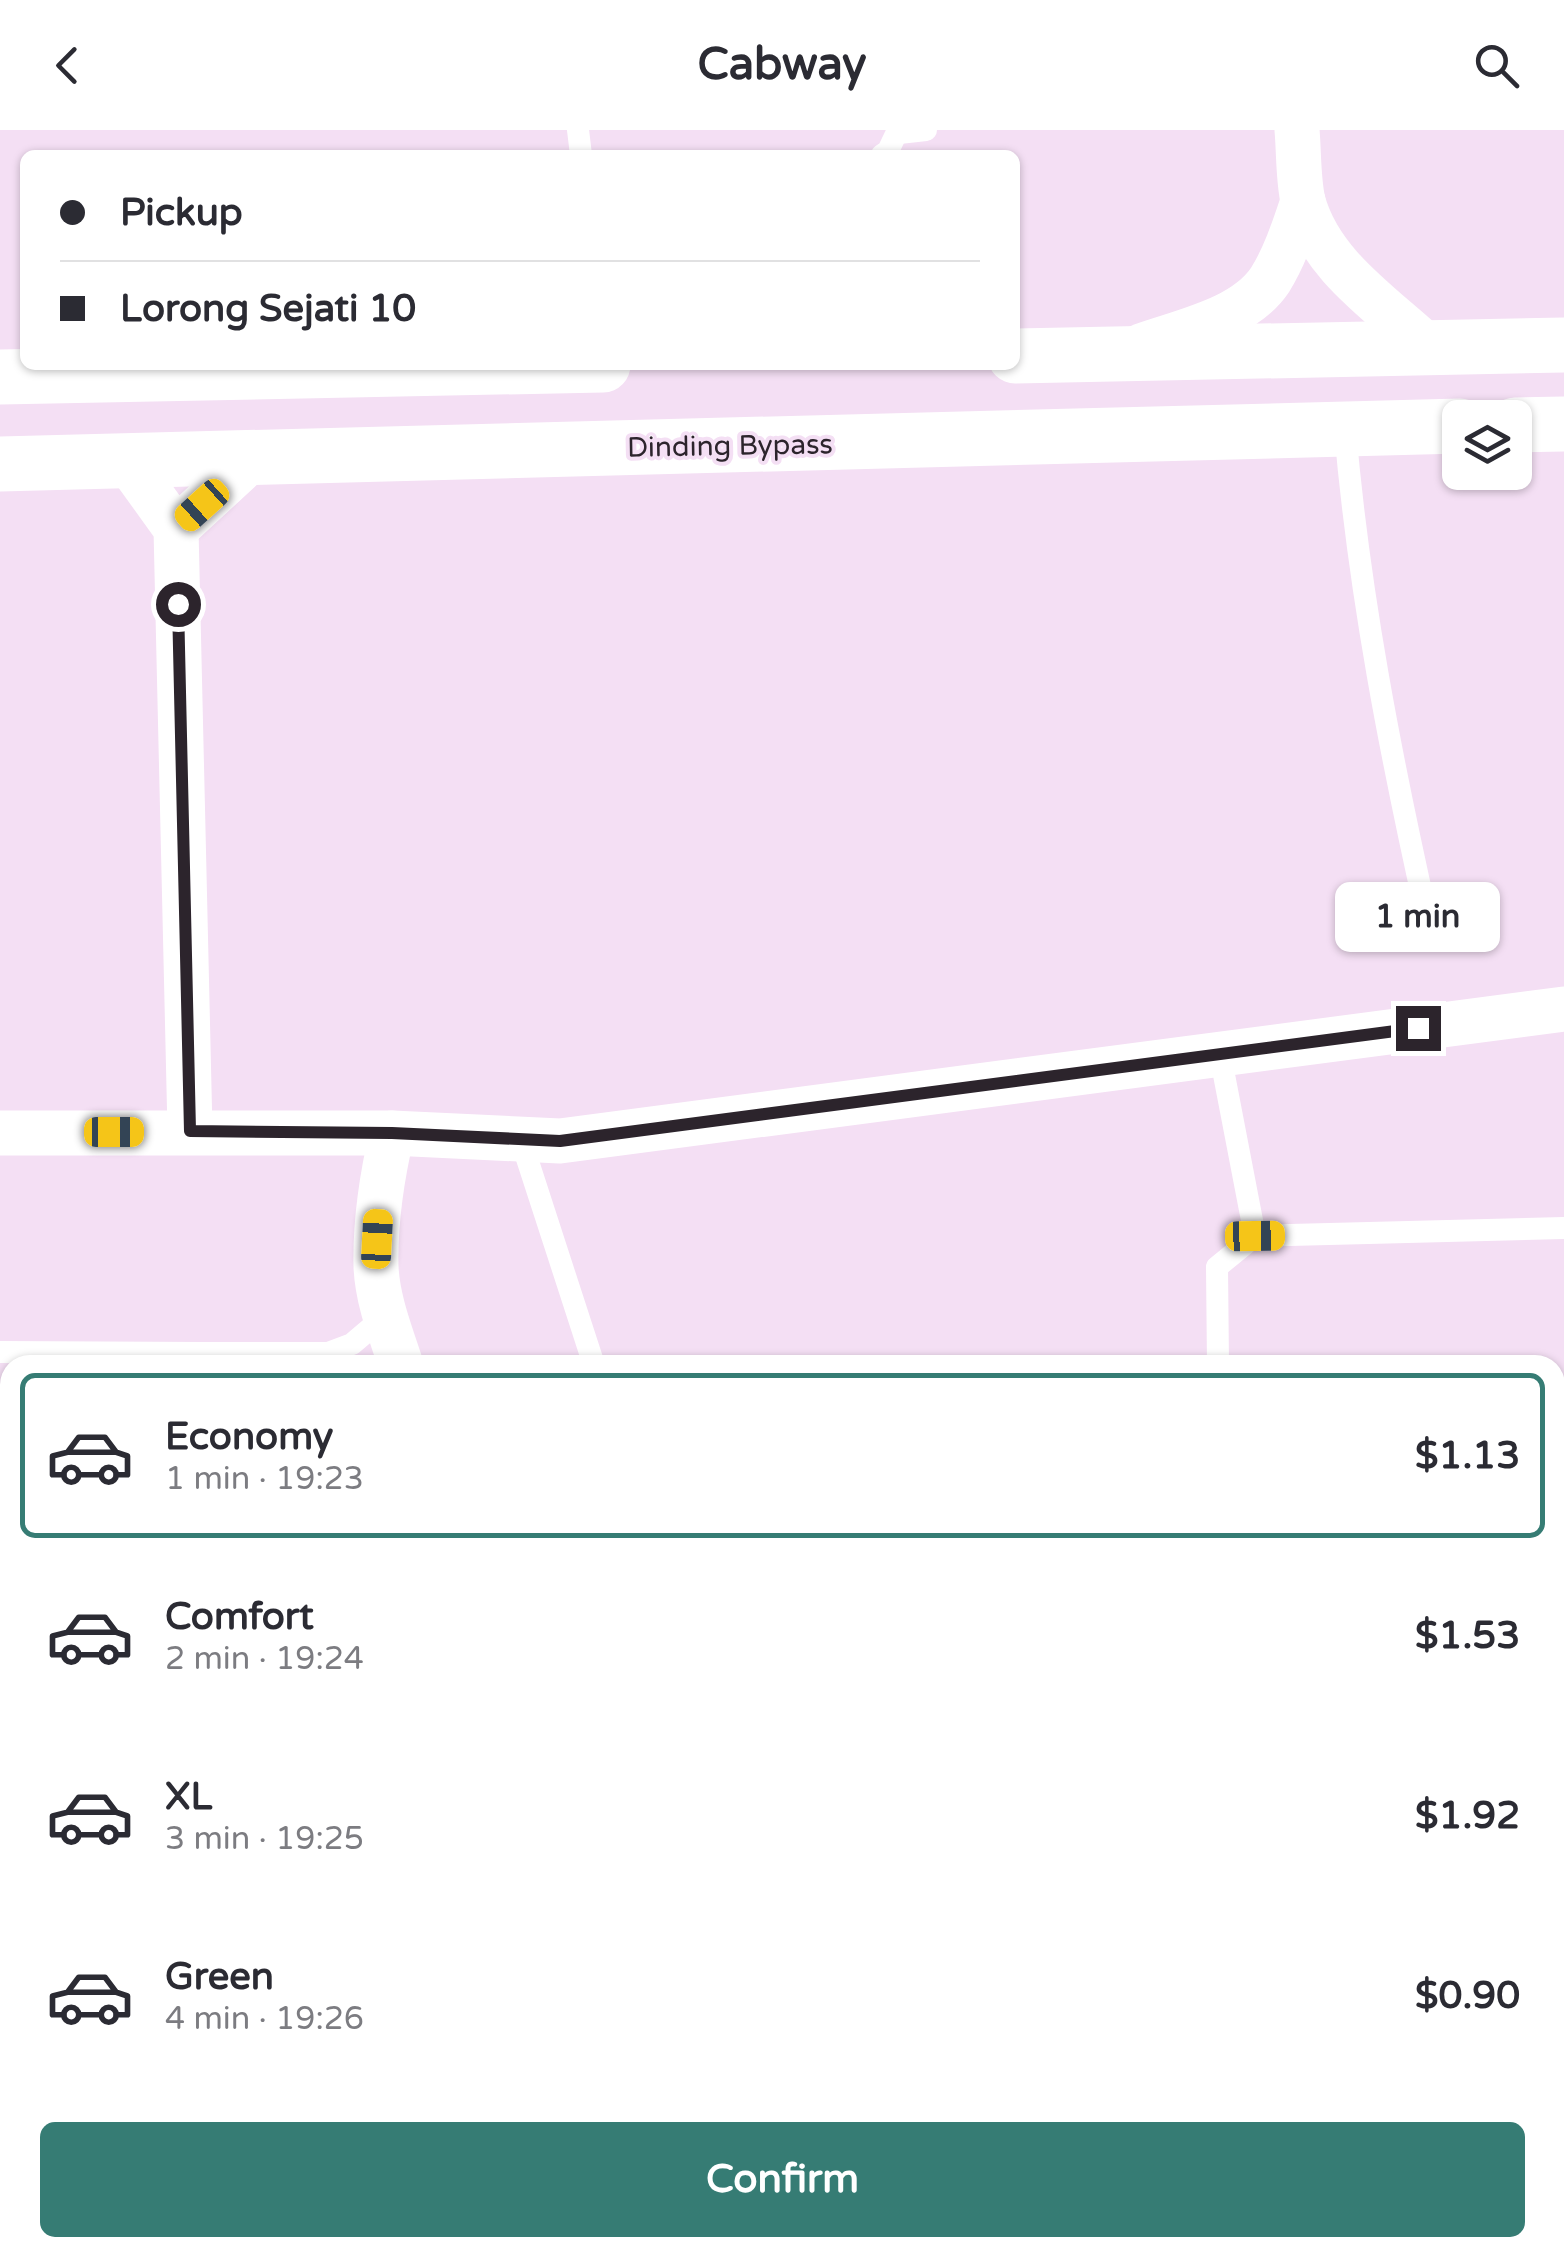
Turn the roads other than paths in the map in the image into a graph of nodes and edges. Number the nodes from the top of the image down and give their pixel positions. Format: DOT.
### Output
graph roads {
  1 [pos="926,130"];
  2 [pos="1297,130"];
  3 [pos="899,131"];
  4 [pos="1303,202"];
  5 [pos="1564,345"];
  6 [pos="1429,348"];
  7 [pos="1119,354"];
  8 [pos="1020,356"];
  9 [pos="370,370"];
  10 [pos="0,378"];
  11 [pos="1564,424"];
  12 [pos="1532,425"];
  13 [pos="1442,426"];
  14 [pos="1345,429"];
  15 [pos="254,457"];
  16 [pos="127,460"];
  17 [pos="0,464"];
  18 [pos="176,529"];
  19 [pos="1428,918"];
  20 [pos="1564,1009"];
  21 [pos="1220,1054"];
  22 [pos="190,1131"];
  23 [pos="0,1133"];
  24 [pos="392,1133"];
  25 [pos="520,1137"];
  26 [pos="1564,1228"];
  27 [pos="1255,1236"];
  28 [pos="386,1316"];
  29 [pos="0,1352"];
  30 [pos="87,1355"];
  31 [pos="287,1355"];
  32 [pos="398,1355"];
  33 [pos="591,1355"];
  34 [pos="1218,1355"];
  1 -- 3 [label="lane"];
  2 -- 4 [label="street"];
  4 -- 6 [label="street"];
  4 -- 7 [label="street"];
  5 -- 6 [label="main road"];
  6 -- 7 [label="main road"];
  7 -- 8 [label="main road"];
  9 -- 10 [label="main road"];
  11 -- 12 [label="main road"];
  13 -- 14 [label="main road, Dinding Bypass"];
  14 -- 15 [label="main road, Dinding Bypass"];
  14 -- 19 [label="lane"];
  15 -- 16 [label="main road, Dinding Bypass"];
  15 -- 18 [label="street"];
  16 -- 17 [label="main road, Dinding Bypass"];
  16 -- 18 [label="street"];
  18 -- 22 [label="street"];
  20 -- 21 [label="street"];
  21 -- 25 [label="street"];
  21 -- 27 [label="lane"];
  22 -- 23 [label="street"];
  22 -- 24 [label="street"];
  24 -- 25 [label="street"];
  24 -- 28 [label="street"];
  25 -- 33 [label="lane"];
  26 -- 27 [label="lane"];
  27 -- 34 [label="lane"];
  28 -- 31 [label="lane"];
  28 -- 32 [label="street"];
  29 -- 30 [label="lane"];
}
